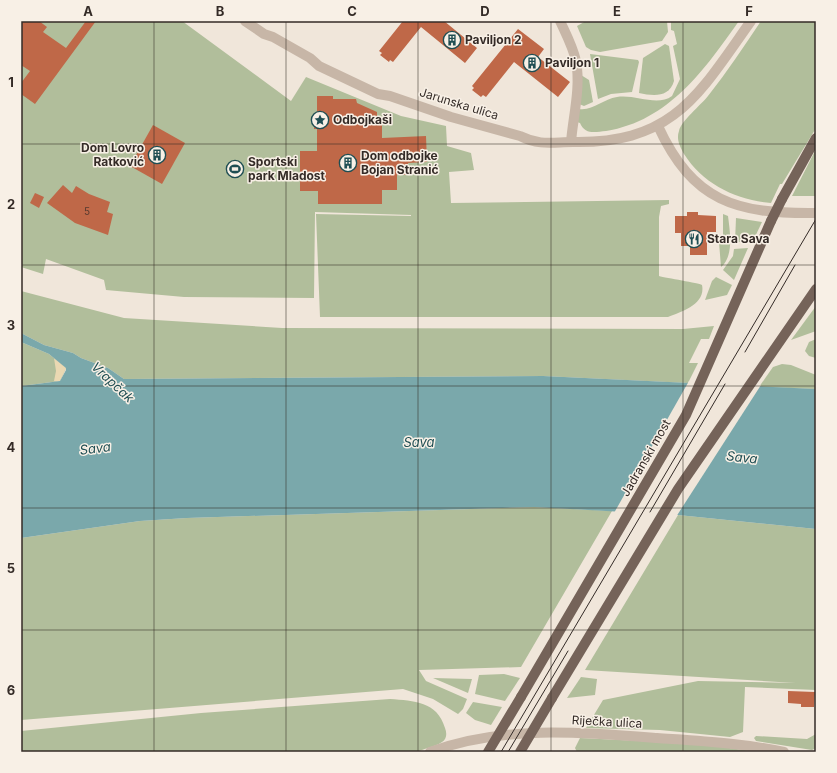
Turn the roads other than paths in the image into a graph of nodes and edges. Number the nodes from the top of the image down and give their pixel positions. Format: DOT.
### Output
graph roads {
  1 [pos="245,21"];
  2 [pos="254,21"];
  3 [pos="560,21"];
  4 [pos="751,21"];
  5 [pos="273,37"];
  6 [pos="658,126"];
  7 [pos="816,138"];
  8 [pos="571,142"];
  9 [pos="816,213"];
  10 [pos="816,289"];
  11 [pos="430,752"];
  12 [pos="488,752"];
  13 [pos="520,752"];
  14 [pos="784,752"];
  1 -- 5 [label="street, Jarunska ulica"];
  2 -- 5 [label="street, Jarunska ulica"];
  3 -- 8 [label="street"];
  4 -- 6 [label="street, Jarunska ulica"];
  5 -- 8 [label="street, Jarunska ulica"];
  6 -- 8 [label="street, Jarunska ulica"];
  6 -- 9 [label="street"];
  7 -- 12 [label="main road, Jadranski most, bridge"];
  10 -- 13 [label="main road, bridge"];
  11 -- 14 [label="street, Riječka ulica"];
}
